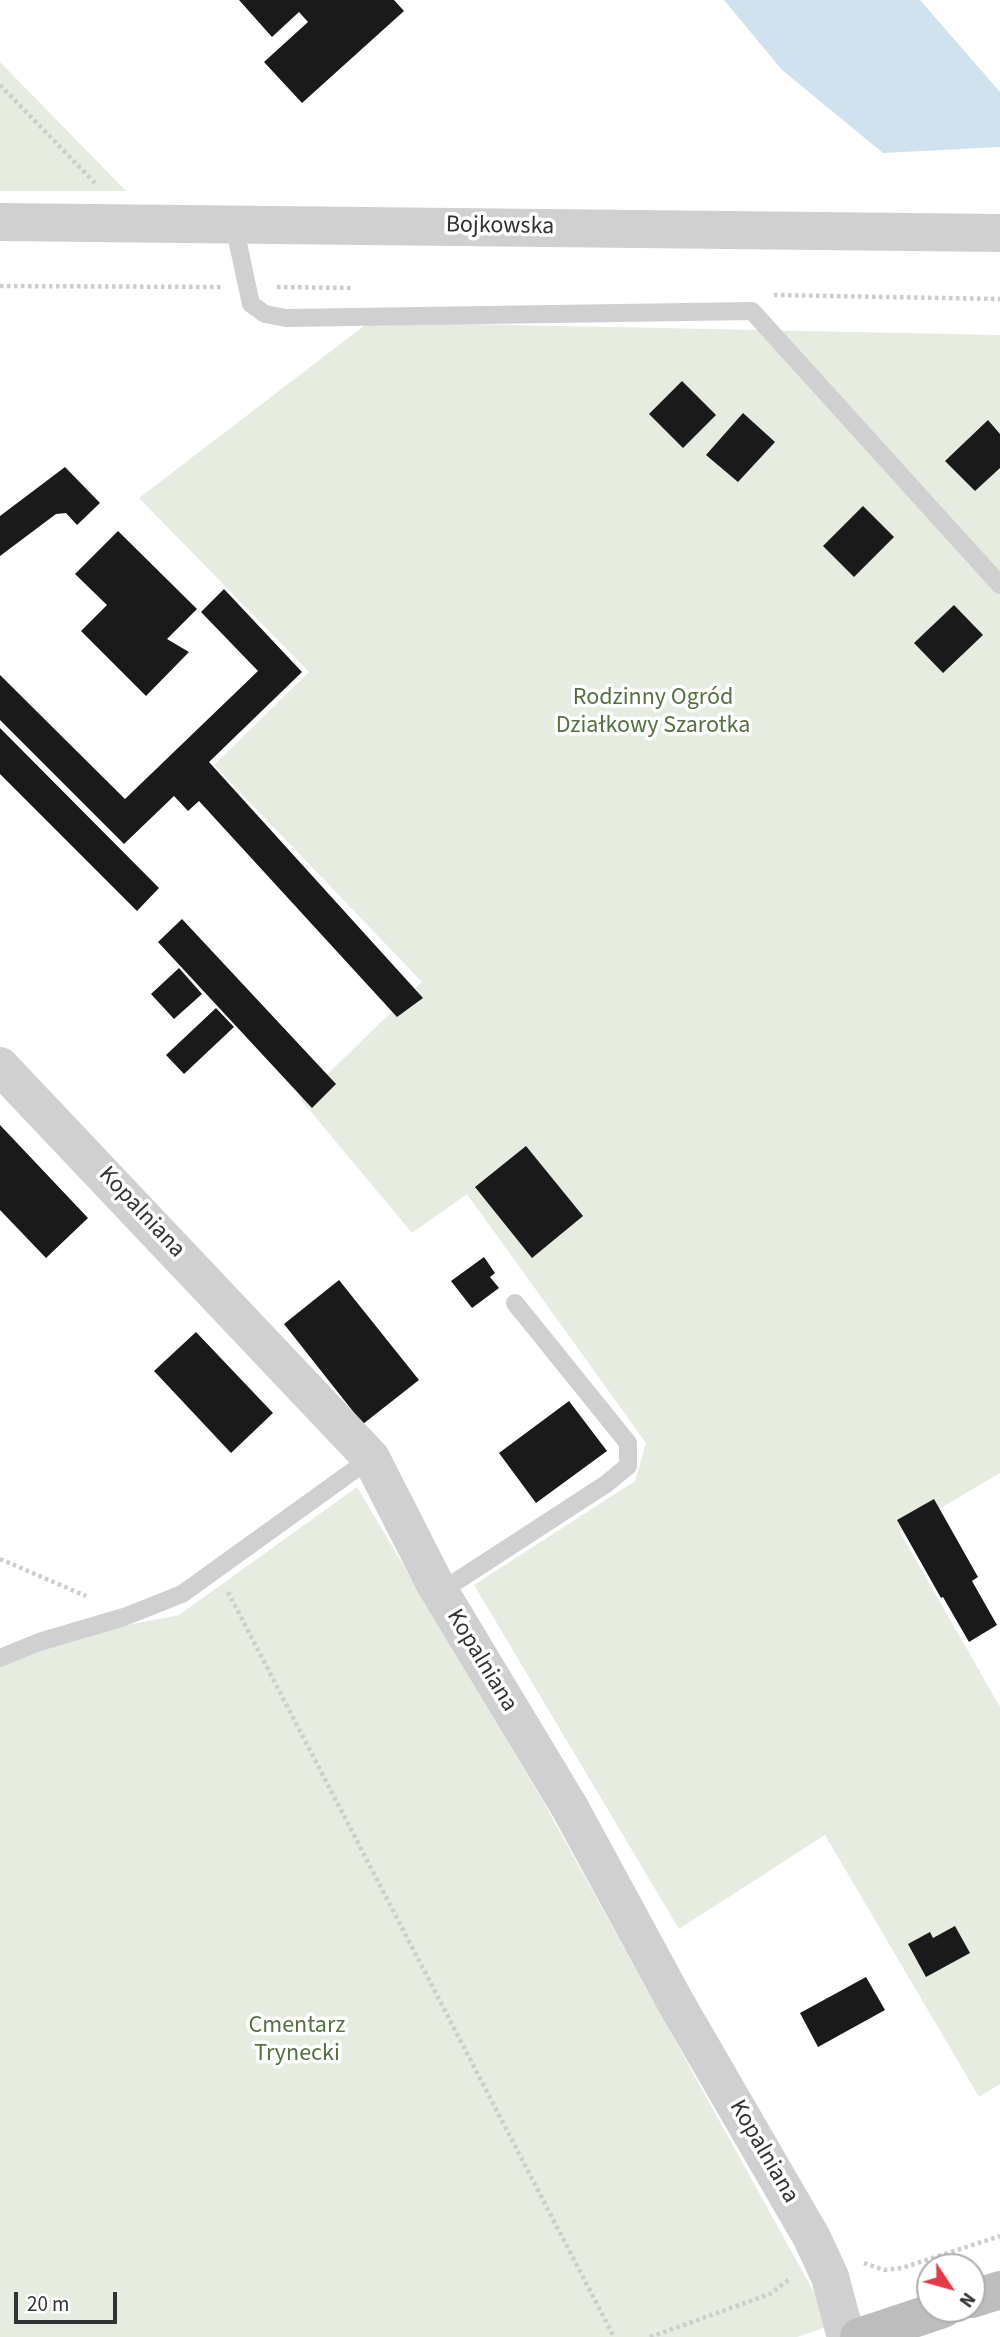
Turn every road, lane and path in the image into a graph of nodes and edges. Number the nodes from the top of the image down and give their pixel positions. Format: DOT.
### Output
graph roads {
  1 [pos="0,85"];
  2 [pos="0,222"];
  3 [pos="134,223"];
  4 [pos="234,225"];
  5 [pos="1000,233"];
  6 [pos="1000,585"];
  7 [pos="0,1066"];
  8 [pos="515,1303"];
  9 [pos="371,1458"];
  10 [pos="0,1559"];
  11 [pos="216,1570"];
  12 [pos="440,1592"];
  13 [pos="86,1596"];
  14 [pos="0,1658"];
  15 [pos="1000,2236"];
  16 [pos="860,2261"];
  17 [pos="799,2271"];
  18 [pos="916,2318"];
  19 [pos="614,2337"];
  20 [pos="650,2337"];
  21 [pos="846,2337"];
  22 [pos="859,2337"];
  1 -- 3 [label="path"];
  2 -- 3 [label="street, Bojkowska"];
  3 -- 4 [label="street, Bojkowska"];
  4 -- 5 [label="street, Bojkowska"];
  4 -- 6 [label="lane"];
  7 -- 9 [label="street, Kopalniana"];
  8 -- 12 [label="lane"];
  9 -- 11 [label="lane"];
  9 -- 12 [label="street, Kopalniana"];
  10 -- 13 [label="path"];
  11 -- 14 [label="lane"];
  11 -- 19 [label="path"];
  12 -- 21 [label="street, Kopalniana"];
  15 -- 16 [label="path"];
  17 -- 20 [label="path"];
  18 -- 22 [label="main road"];
}
